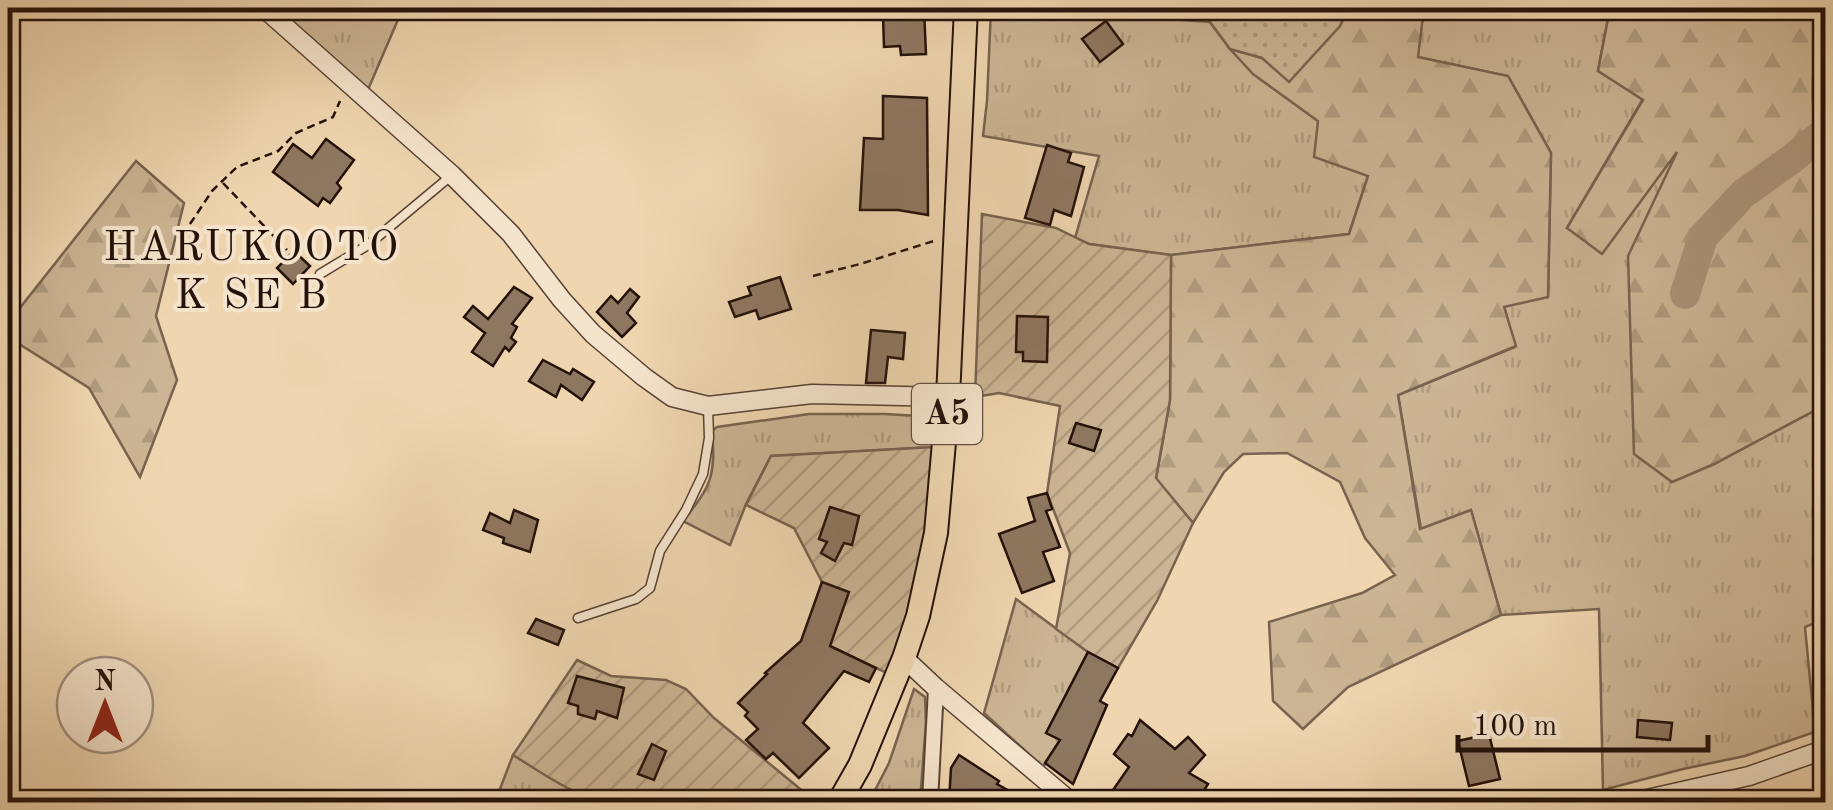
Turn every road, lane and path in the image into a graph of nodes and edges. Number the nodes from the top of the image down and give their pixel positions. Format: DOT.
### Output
graph roads {
  1 [pos="264,8"];
  2 [pos="966,8"];
  3 [pos="349,82"];
  4 [pos="452,174"];
  5 [pos="222,182"];
  6 [pos="190,224"];
  7 [pos="954,235"];
  8 [pos="286,250"];
  9 [pos="320,274"];
  10 [pos="813,276"];
  11 [pos="948,397"];
  12 [pos="708,406"];
  13 [pos="578,618"];
  14 [pos="904,658"];
  15 [pos="936,688"];
  16 [pos="1826,749"];
  17 [pos="840,802"];
  18 [pos="930,802"];
  19 [pos="1071,802"];
  20 [pos="1634,802"];
  1 -- 3 [label="street"];
  2 -- 7 [label="highway, A5"];
  3 -- 4 [label="street"];
  3 -- 5 [label="path"];
  4 -- 9 [label="lane"];
  4 -- 12 [label="street"];
  5 -- 6 [label="path"];
  5 -- 8 [label="path"];
  7 -- 10 [label="path"];
  7 -- 11 [label="highway, A5"];
  11 -- 12 [label="street"];
  11 -- 14 [label="highway, A5"];
  12 -- 13 [label="lane"];
  14 -- 15 [label="street"];
  14 -- 17 [label="highway, A5"];
  15 -- 18 [label="street"];
  15 -- 19 [label="street"];
  16 -- 20 [label="street"];
}
